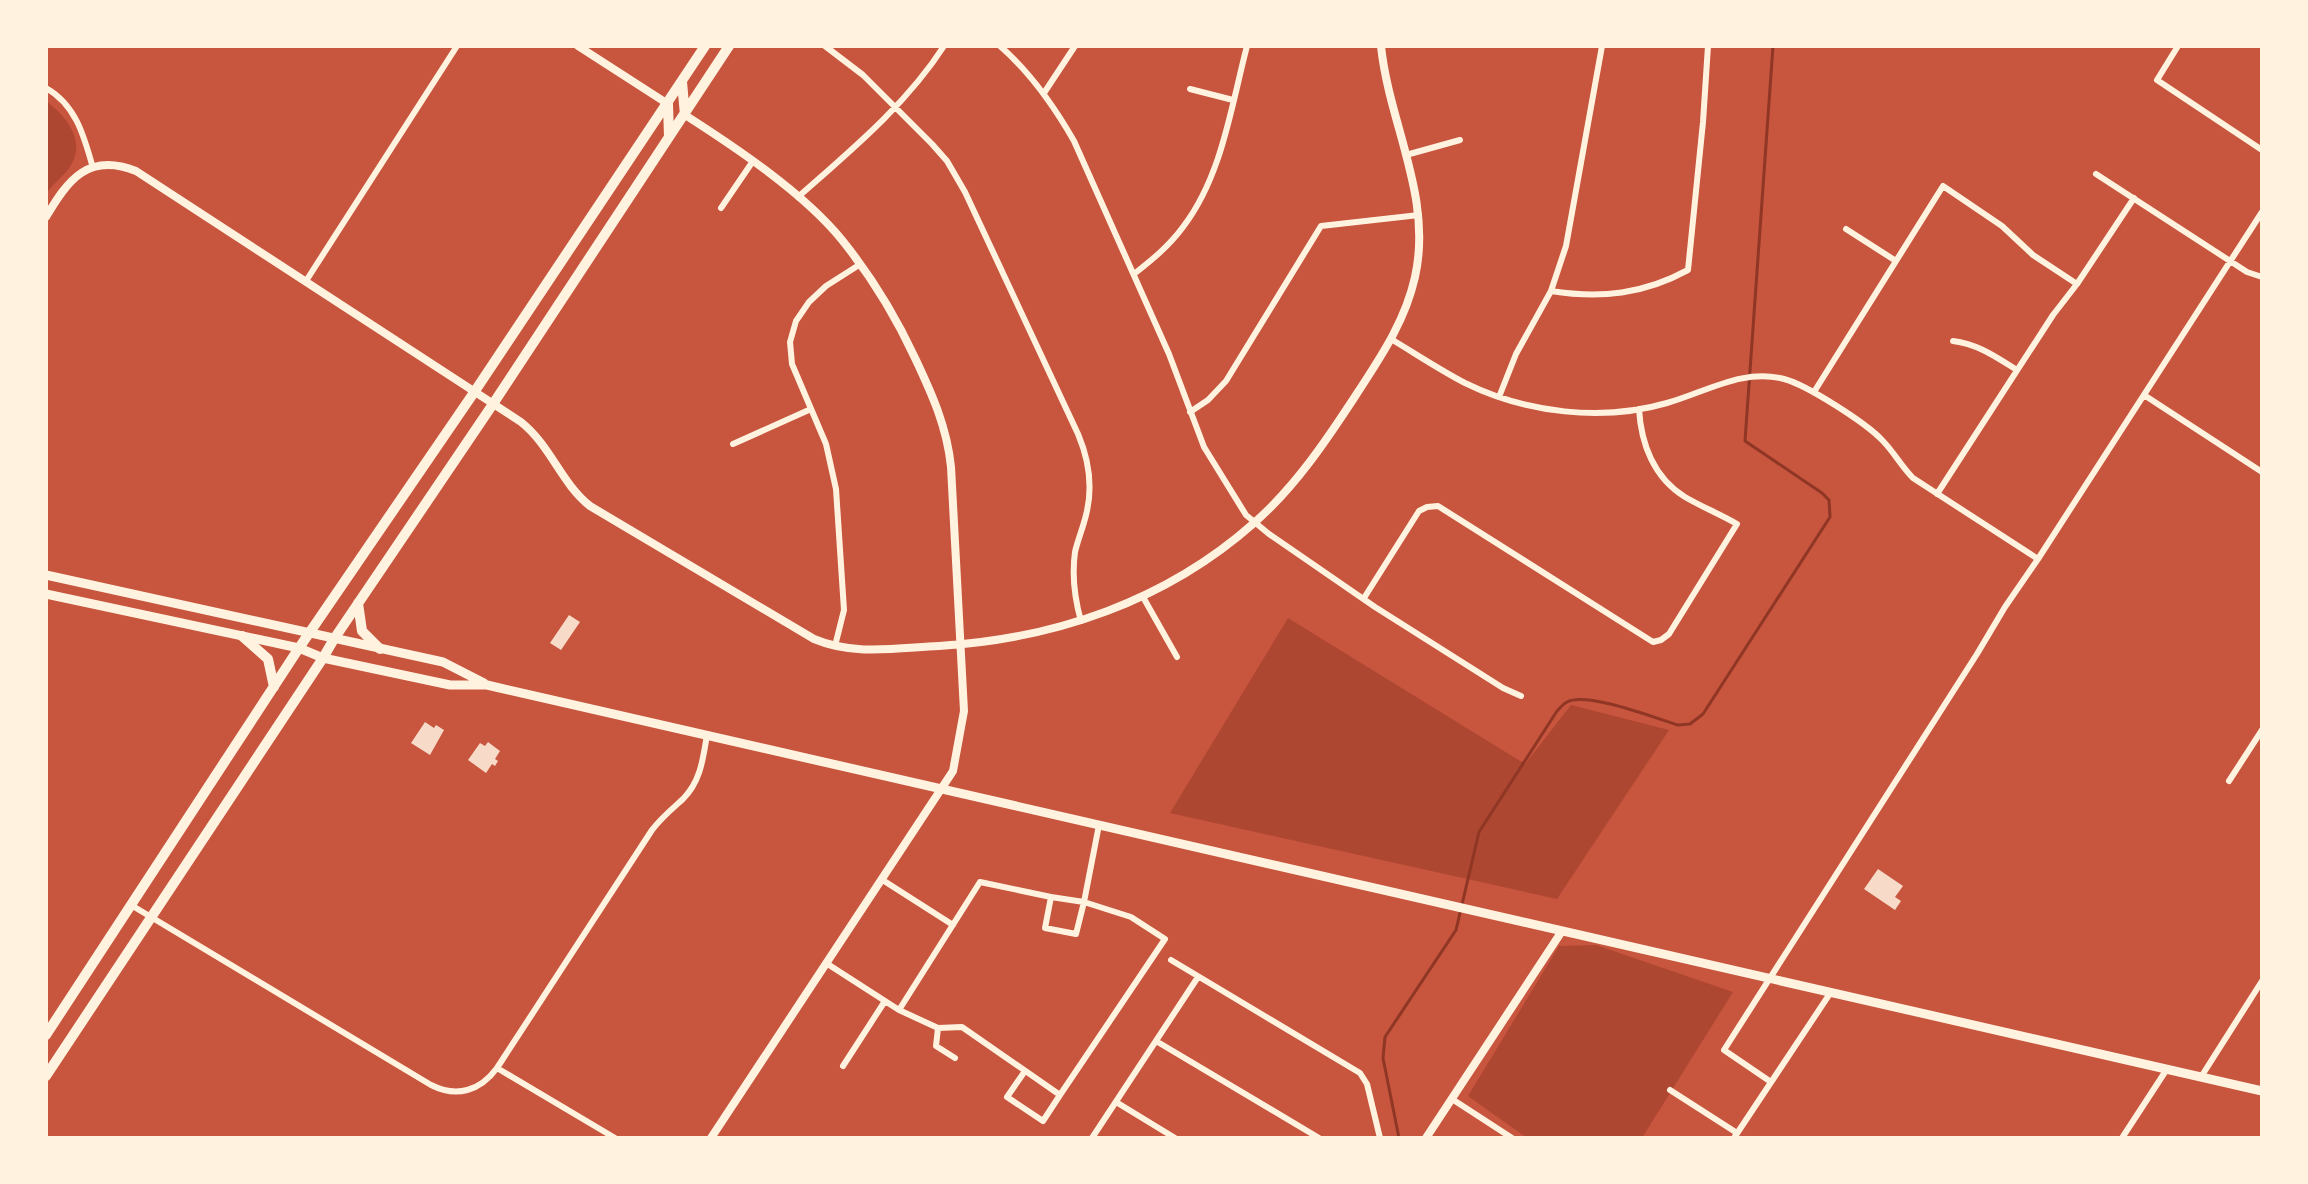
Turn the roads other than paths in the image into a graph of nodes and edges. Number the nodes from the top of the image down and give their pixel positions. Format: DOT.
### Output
graph roads {
  1 [pos="457,46"];
  2 [pos="578,46"];
  3 [pos="705,46"];
  4 [pos="729,46"];
  5 [pos="825,46"];
  6 [pos="944,46"];
  7 [pos="1000,46"];
  8 [pos="1075,46"];
  9 [pos="1247,46"];
  10 [pos="1381,46"];
  11 [pos="1602,46"];
  12 [pos="1708,46"];
  13 [pos="2178,46"];
  14 [pos="682,82"];
  15 [pos="46,88"];
  16 [pos="1190,89"];
  17 [pos="1044,93"];
  18 [pos="1233,100"];
  19 [pos="668,104"];
  20 [pos="895,108"];
  21 [pos="685,115"];
  22 [pos="669,137"];
  23 [pos="1460,140"];
  24 [pos="2262,150"];
  25 [pos="1406,155"];
  26 [pos="753,161"];
  27 [pos="93,168"];
  28 [pos="2096,174"];
  29 [pos="798,197"];
  30 [pos="2134,198"];
  31 [pos="721,208"];
  32 [pos="2262,212"];
  33 [pos="1419,215"];
  34 [pos="46,217"];
  35 [pos="1846,229"];
  36 [pos="1896,261"];
  37 [pos="2230,261"];
  38 [pos="859,265"];
  39 [pos="1134,274"];
  40 [pos="2262,277"];
  41 [pos="306,281"];
  42 [pos="2077,284"];
  43 [pos="1551,291"];
  44 [pos="1391,339"];
  45 [pos="1953,341"];
  46 [pos="2017,370"];
  47 [pos="475,391"];
  48 [pos="1814,392"];
  49 [pos="2144,395"];
  50 [pos="1499,397"];
  51 [pos="493,404"];
  52 [pos="811,409"];
  53 [pos="1639,409"];
  54 [pos="1190,412"];
  55 [pos="733,444"];
  56 [pos="2262,472"];
  57 [pos="1937,494"];
  58 [pos="1254,523"];
  59 [pos="2038,559"];
  60 [pos="46,575"];
  61 [pos="46,594"];
  62 [pos="1143,597"];
  63 [pos="1364,598"];
  64 [pos="358,603"];
  65 [pos="1081,621"];
  66 [pos="309,633"];
  67 [pos="242,636"];
  68 [pos="334,639"];
  69 [pos="961,645"];
  70 [pos="835,646"];
  71 [pos="299,648"];
  72 [pos="380,649"];
  73 [pos="1177,657"];
  74 [pos="323,658"];
  75 [pos="487,685"];
  76 [pos="274,687"];
  77 [pos="1521,696"];
  78 [pos="2262,730"];
  79 [pos="707,735"];
  80 [pos="2229,781"];
  81 [pos="941,788"];
  82 [pos="1099,825"];
  83 [pos="881,879"];
  84 [pos="1051,897"];
  85 [pos="1084,902"];
  86 [pos="131,905"];
  87 [pos="151,917"];
  88 [pos="953,925"];
  89 [pos="1562,931"];
  90 [pos="1171,960"];
  91 [pos="826,963"];
  92 [pos="1198,977"];
  93 [pos="1769,978"];
  94 [pos="2262,981"];
  95 [pos="1831,992"];
  96 [pos="885,1001"];
  97 [pos="899,1010"];
  98 [pos="938,1028"];
  99 [pos="46,1035"];
  100 [pos="1156,1041"];
  101 [pos="955,1058"];
  102 [pos="843,1066"];
  103 [pos="497,1068"];
  104 [pos="2167,1069"];
  105 [pos="1025,1071"];
  106 [pos="46,1076"];
  107 [pos="2201,1077"];
  108 [pos="1771,1082"];
  109 [pos="1670,1090"];
  110 [pos="2262,1091"];
  111 [pos="1060,1095"];
  112 [pos="1452,1099"];
  113 [pos="1116,1102"];
  114 [pos="1735,1136"];
  115 [pos="615,1138"];
  116 [pos="711,1138"];
  117 [pos="1092,1138"];
  118 [pos="1175,1138"];
  119 [pos="1319,1138"];
  120 [pos="1380,1138"];
  121 [pos="1426,1138"];
  122 [pos="1512,1138"];
  123 [pos="2122,1138"];
  1 -- 41 [label="street"];
  2 -- 19 [label="street"];
  3 -- 14 [label="main road"];
  4 -- 21 [label="main road"];
  5 -- 20 [label="street"];
  6 -- 20 [label="street"];
  7 -- 17 [label="street"];
  8 -- 17 [label="street"];
  9 -- 18 [label="street"];
  10 -- 25 [label="street"];
  11 -- 43 [label="street"];
  12 -- 43 [label="street"];
  13 -- 24 [label="street"];
  14 -- 19 [label="main road"];
  14 -- 21 [label="main road"];
  15 -- 27 [label="street"];
  16 -- 18 [label="street"];
  17 -- 39 [label="street"];
  18 -- 39 [label="street"];
  19 -- 22 [label="main road"];
  19 -- 47 [label="main road"];
  20 -- 29 [label="street"];
  20 -- 65 [label="street"];
  21 -- 22 [label="main road"];
  21 -- 26 [label="street"];
  22 -- 51 [label="main road"];
  23 -- 25 [label="street"];
  25 -- 33 [label="street"];
  26 -- 29 [label="street"];
  26 -- 31 [label="street"];
  27 -- 34 [label="street"];
  27 -- 41 [label="street"];
  28 -- 30 [label="street"];
  29 -- 38 [label="street"];
  30 -- 37 [label="street"];
  30 -- 42 [label="street"];
  32 -- 37 [label="street"];
  33 -- 44 [label="street"];
  33 -- 54 [label="street"];
  35 -- 36 [label="street"];
  36 -- 42 [label="street"];
  36 -- 48 [label="street"];
  37 -- 40 [label="street"];
  37 -- 49 [label="street"];
  38 -- 52 [label="street"];
  38 -- 69 [label="street"];
  39 -- 54 [label="street"];
  41 -- 47 [label="street"];
  42 -- 46 [label="street"];
  43 -- 50 [label="street"];
  44 -- 50 [label="street"];
  44 -- 58 [label="street"];
  45 -- 46 [label="street"];
  46 -- 57 [label="street"];
  47 -- 51 [label="street"];
  47 -- 66 [label="main road"];
  48 -- 53 [label="street"];
  48 -- 57 [label="street"];
  49 -- 56 [label="street"];
  49 -- 59 [label="street"];
  50 -- 53 [label="street"];
  51 -- 64 [label="main road"];
  51 -- 70 [label="street"];
  52 -- 55 [label="street"];
  52 -- 70 [label="street"];
  53 -- 63 [label="street"];
  54 -- 58 [label="street"];
  57 -- 59 [label="street"];
  58 -- 62 [label="street"];
  58 -- 63 [label="street"];
  59 -- 93 [label="street"];
  60 -- 66 [label="main road"];
  61 -- 67 [label="main road"];
  62 -- 65 [label="street"];
  62 -- 73 [label="street"];
  63 -- 77 [label="street"];
  64 -- 68 [label="main road"];
  64 -- 72 [label="main road"];
  65 -- 69 [label="street"];
  66 -- 68 [label="main road"];
  66 -- 71 [label="main road"];
  67 -- 71 [label="main road"];
  67 -- 76 [label="main road"];
  68 -- 72 [label="main road"];
  68 -- 74 [label="main road"];
  69 -- 70 [label="street"];
  69 -- 81 [label="street"];
  71 -- 74 [label="main road"];
  71 -- 76 [label="main road"];
  72 -- 75 [label="main road"];
  74 -- 75 [label="main road"];
  74 -- 87 [label="main road"];
  75 -- 79 [label="main road"];
  76 -- 86 [label="main road"];
  78 -- 80 [label="street"];
  79 -- 81 [label="main road"];
  79 -- 103 [label="street"];
  81 -- 82 [label="main road"];
  81 -- 83 [label="street"];
  82 -- 85 [label="street"];
  82 -- 89 [label="main road"];
  83 -- 88 [label="street"];
  83 -- 91 [label="street"];
  84 -- 85 [label="street"];
  84 -- 85 [label="street"];
  84 -- 88 [label="street"];
  85 -- 111 [label="street"];
  86 -- 87 [label="street"];
  86 -- 99 [label="main road"];
  87 -- 103 [label="street"];
  87 -- 106 [label="main road"];
  88 -- 97 [label="street"];
  89 -- 93 [label="main road"];
  89 -- 112 [label="street"];
  90 -- 92 [label="street"];
  91 -- 96 [label="street"];
  91 -- 116 [label="street"];
  92 -- 100 [label="street"];
  92 -- 120 [label="street"];
  93 -- 95 [label="main road"];
  93 -- 108 [label="street"];
  94 -- 107 [label="street"];
  95 -- 104 [label="main road"];
  95 -- 108 [label="street"];
  96 -- 97 [label="street"];
  96 -- 102 [label="street"];
  97 -- 98 [label="street"];
  98 -- 101 [label="street"];
  98 -- 105 [label="street"];
  100 -- 113 [label="street"];
  100 -- 119 [label="street"];
  103 -- 115 [label="street"];
  104 -- 107 [label="main road"];
  104 -- 123 [label="street"];
  105 -- 111 [label="street"];
  105 -- 111 [label="street"];
  107 -- 110 [label="main road"];
  108 -- 114 [label="street"];
  109 -- 114 [label="street"];
  112 -- 121 [label="street"];
  112 -- 122 [label="street"];
  113 -- 117 [label="street"];
  113 -- 118 [label="street"];
}
